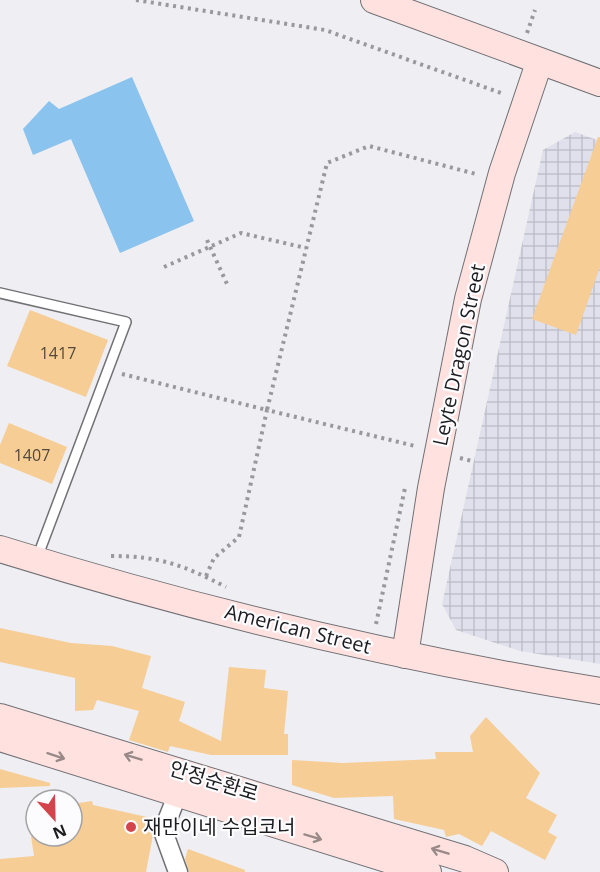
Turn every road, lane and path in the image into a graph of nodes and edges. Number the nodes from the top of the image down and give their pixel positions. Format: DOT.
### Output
graph roads {
  1 [pos="136,0"];
  2 [pos="374,0"];
  3 [pos="540,63"];
  4 [pos="600,83"];
  5 [pos="505,94"];
  6 [pos="474,184"];
  7 [pos="207,240"];
  8 [pos="210,247"];
  9 [pos="306,248"];
  10 [pos="164,267"];
  11 [pos="227,284"];
  12 [pos="0,293"];
  13 [pos="107,371"];
  14 [pos="267,410"];
  15 [pos="416,435"];
  16 [pos="414,446"];
  17 [pos="439,452"];
  18 [pos="412,458"];
  19 [pos="472,461"];
  20 [pos="407,480"];
  21 [pos="0,549"];
  22 [pos="36,560"];
  23 [pos="206,576"];
  24 [pos="375,628"];
  25 [pos="405,655"];
  26 [pos="600,691"];
  27 [pos="0,717"];
  28 [pos="0,738"];
  29 [pos="181,784"];
  30 [pos="178,872"];
  31 [pos="428,872"];
  32 [pos="495,872"];
  1 -- 5 [label="path"];
  2 -- 3 [label="street"];
  3 -- 4 [label="street"];
  3 -- 17 [label="street, Leyte Dragon Street"];
  6 -- 9 [label="path"];
  7 -- 8 [label="path"];
  8 -- 9 [label="path"];
  8 -- 10 [label="path"];
  8 -- 11 [label="path"];
  9 -- 14 [label="path"];
  12 -- 13 [label="lane"];
  13 -- 14 [label="path"];
  13 -- 22 [label="lane"];
  14 -- 16 [label="path"];
  14 -- 23 [label="path"];
  15 -- 16 [label="path"];
  16 -- 17 [label="path"];
  16 -- 18 [label="path"];
  17 -- 19 [label="path"];
  17 -- 25 [label="street, Leyte Dragon Street"];
  20 -- 24 [label="path"];
  21 -- 22 [label="street, American Street"];
  22 -- 25 [label="street, American Street"];
  25 -- 26 [label="street, American Street"];
  29 -- 27 [label="street, 안정순환로, one-way"];
  28 -- 29 [label="street, 안정순환로, one-way"];
  29 -- 30 [label="street"];
  29 -- 31 [label="street, 안정순환로, one-way"];
  32 -- 29 [label="street, 안정순환로, one-way"];
}
